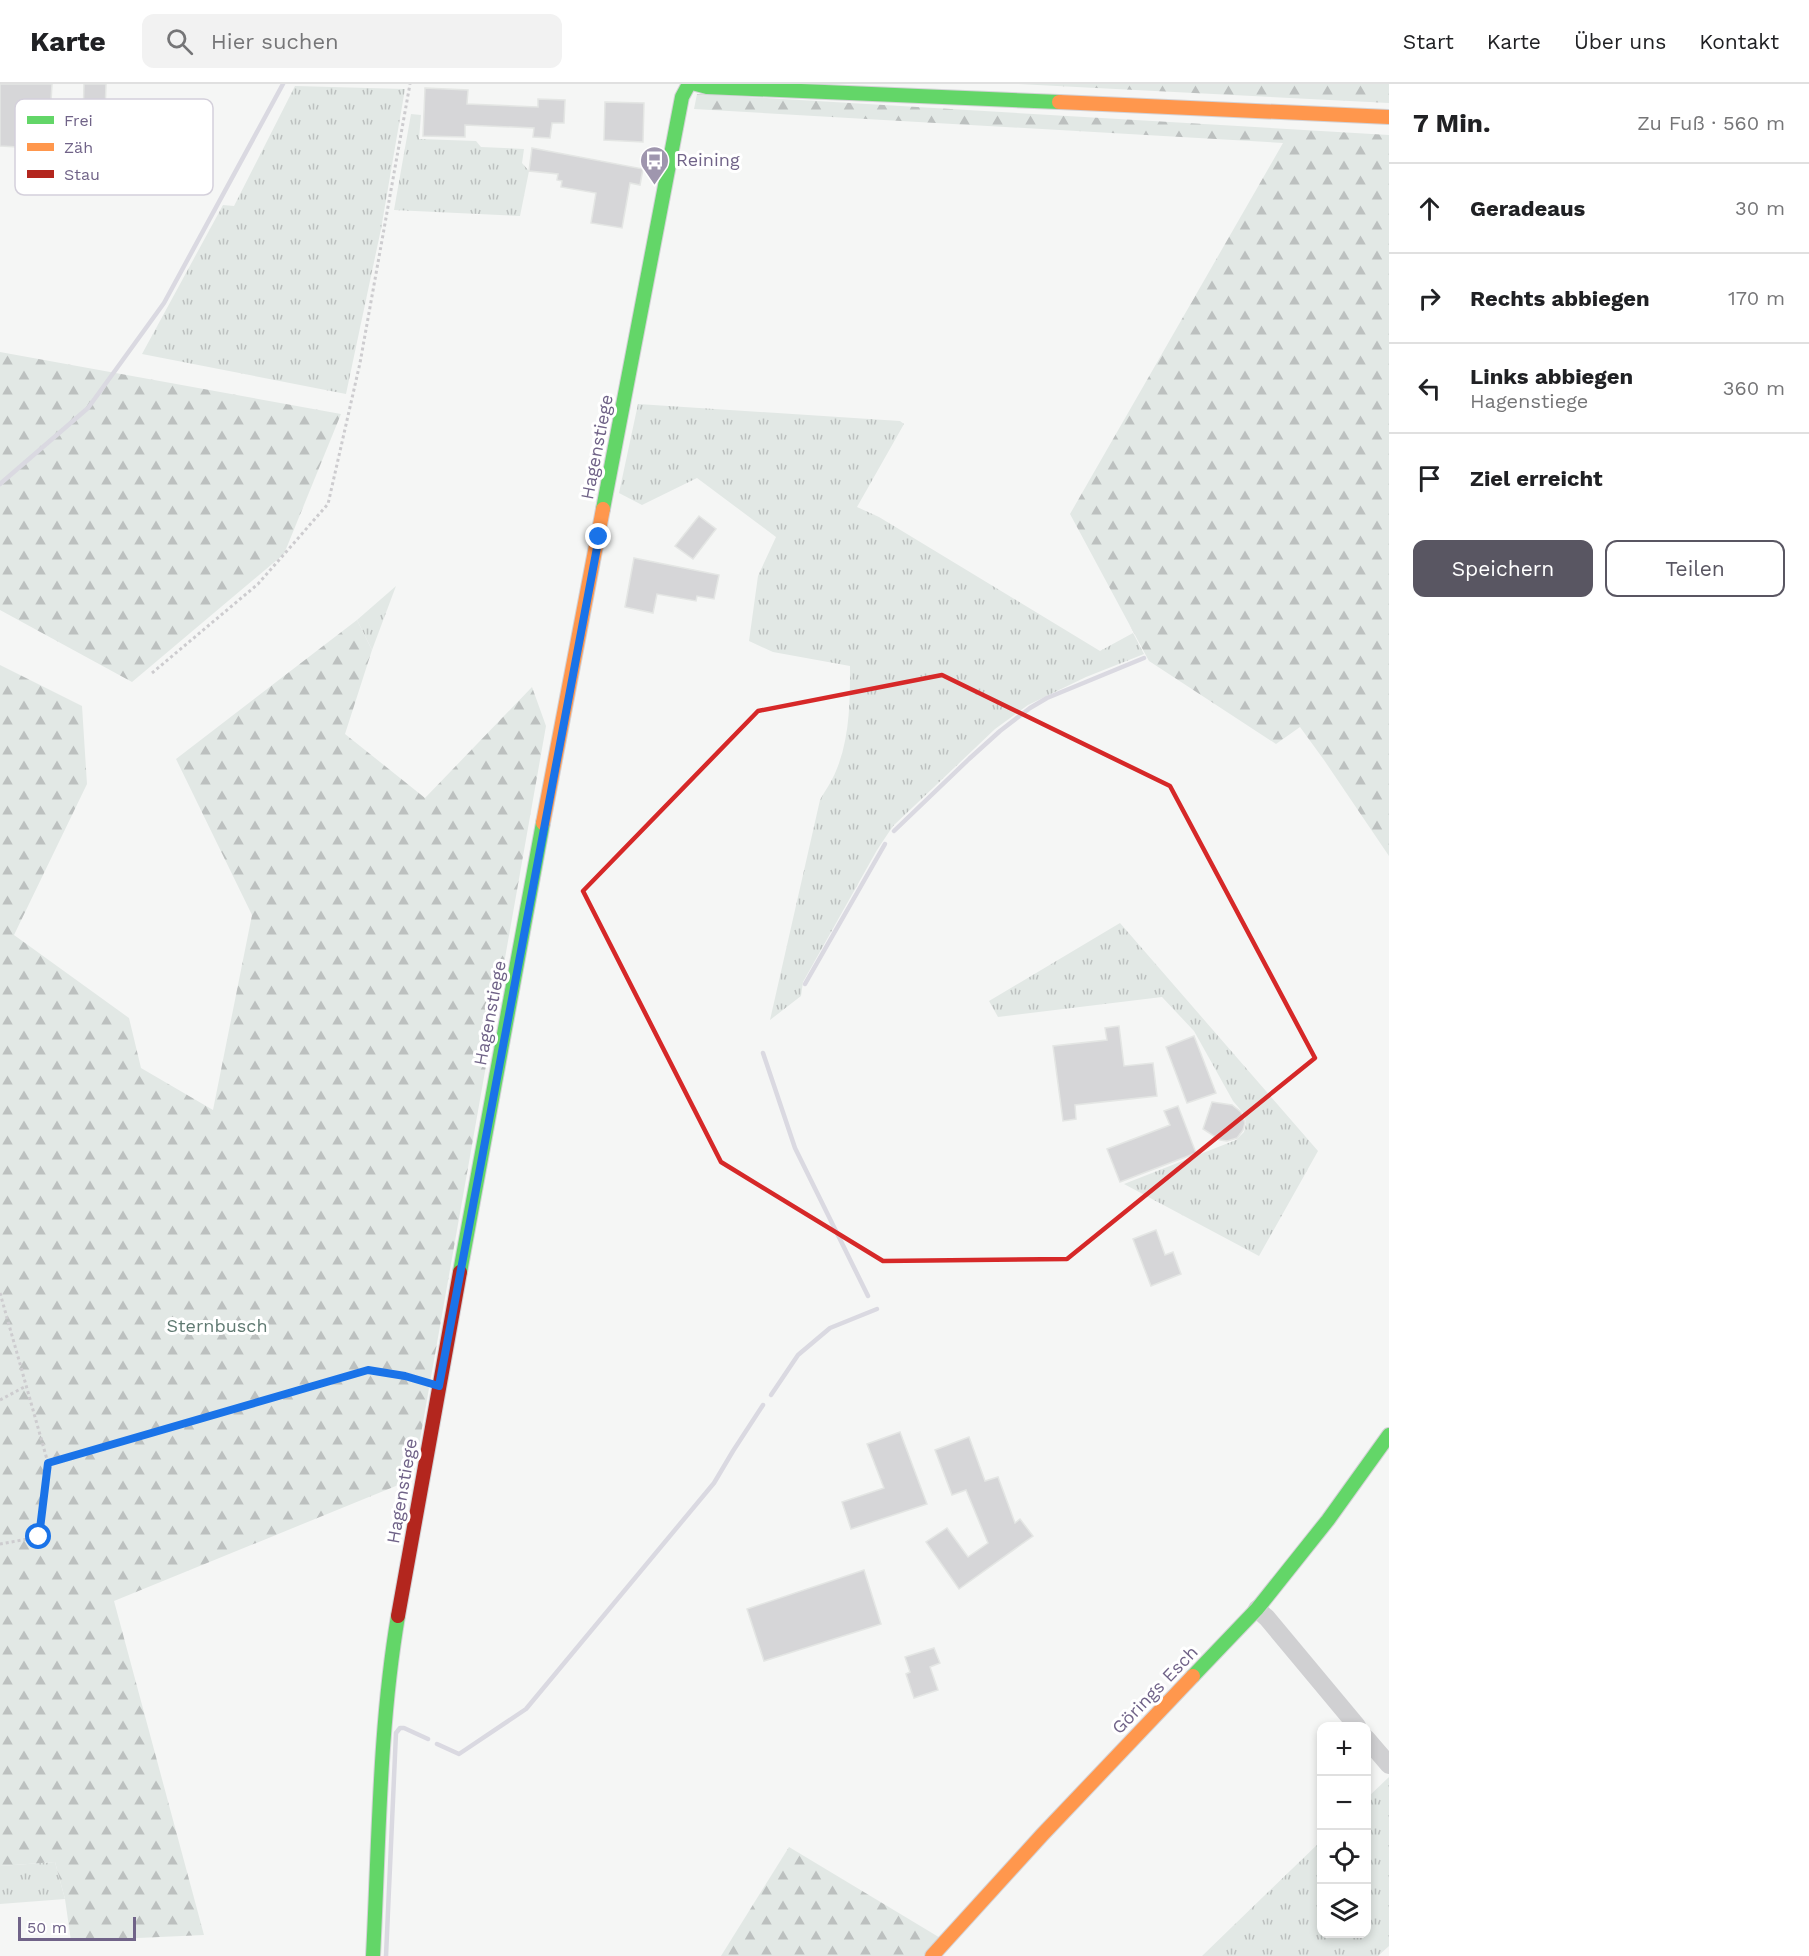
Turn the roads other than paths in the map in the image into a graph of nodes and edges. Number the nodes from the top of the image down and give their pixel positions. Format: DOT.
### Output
graph roads {
  1 [pos="688,84"];
  2 [pos="696,84"];
  3 [pos="1389,117"];
  4 [pos="1389,1435"];
  5 [pos="1257,1609"];
  6 [pos="1354,1722"];
  7 [pos="1371,1744"];
  8 [pos="1389,1766"];
  9 [pos="372,1956"];
  10 [pos="932,1956"];
  1 -- 9 [label="street, Hagenstiege"];
  2 -- 3 [label="street"];
  4 -- 5 [label="street, Görings Esch"];
  5 -- 6 [label="street"];
  5 -- 10 [label="street, Görings Esch"];
  7 -- 8 [label="street"];
}
